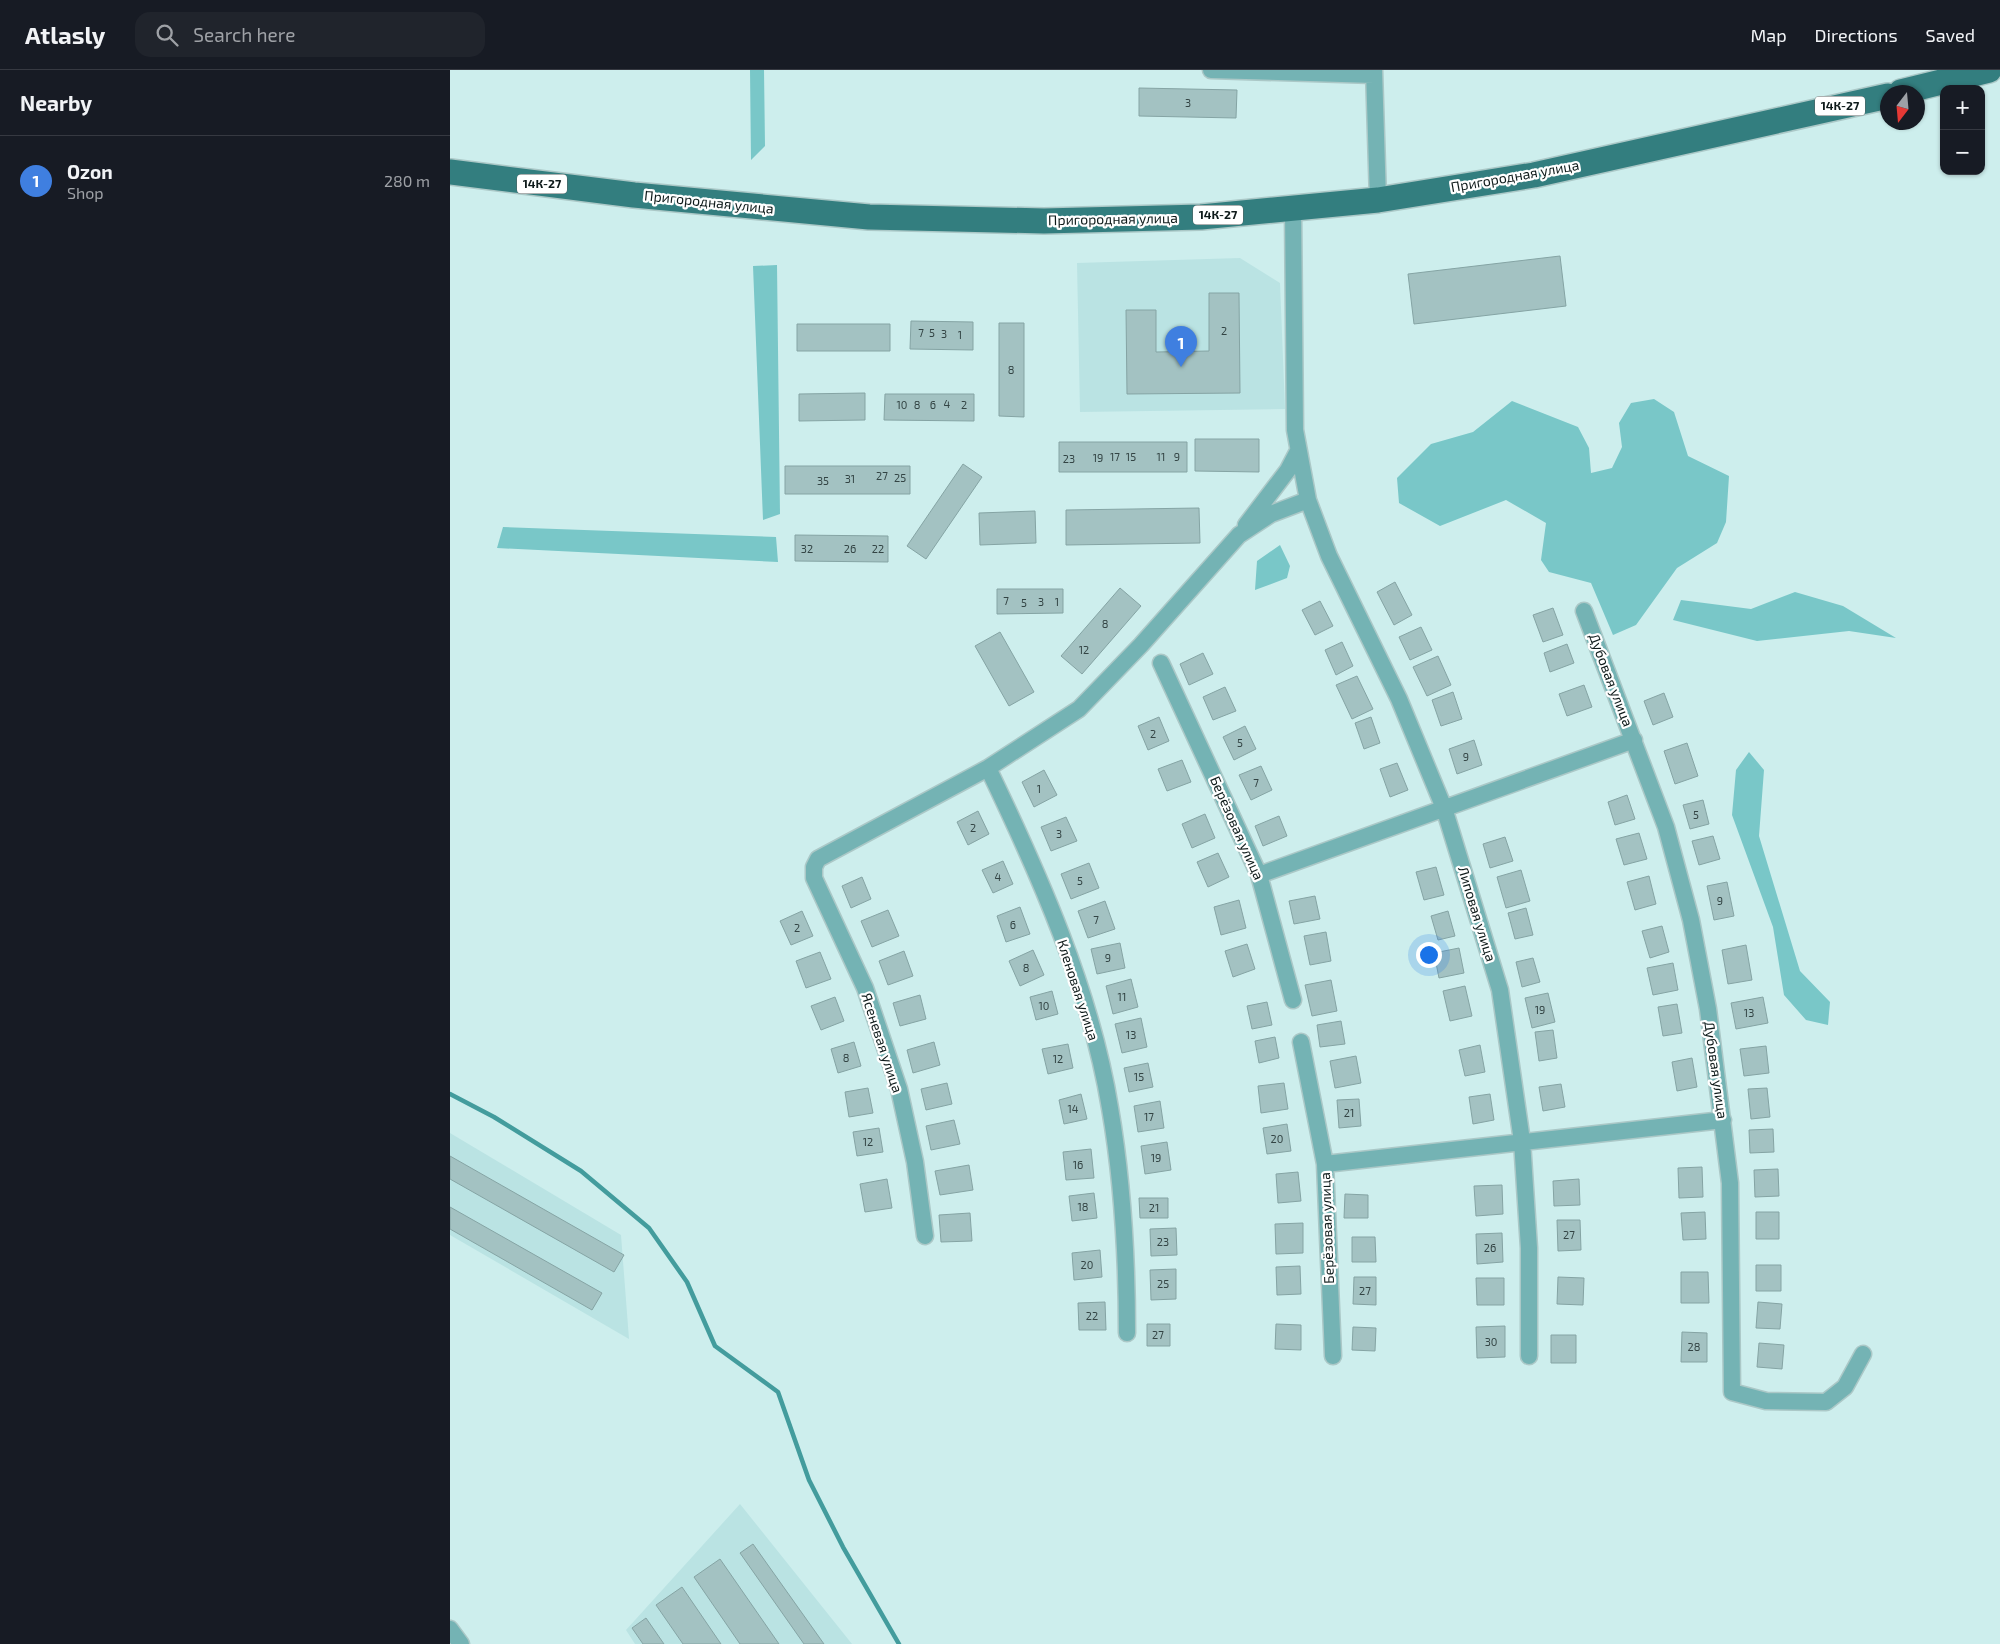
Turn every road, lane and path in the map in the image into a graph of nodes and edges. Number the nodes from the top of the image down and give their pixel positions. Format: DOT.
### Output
graph roads {
  1 [pos="1211,70"];
  2 [pos="1989,70"];
  3 [pos="1374,73"];
  4 [pos="1925,86"];
  5 [pos="1880,98"];
  6 [pos="450,172"];
  7 [pos="1378,200"];
  8 [pos="1293,209"];
  9 [pos="1298,451"];
  10 [pos="1308,500"];
  11 [pos="1239,535"];
  12 [pos="1584,611"];
  13 [pos="1161,663"];
  14 [pos="1634,740"];
  15 [pos="988,768"];
  16 [pos="1444,808"];
  17 [pos="1259,875"];
  18 [pos="1293,1000"];
  19 [pos="1301,1042"];
  20 [pos="1723,1120"];
  21 [pos="1522,1141"];
  22 [pos="1325,1164"];
  23 [pos="925,1236"];
  24 [pos="1127,1333"];
  25 [pos="1862,1354"];
  26 [pos="1333,1356"];
  27 [pos="1529,1356"];
  28 [pos="450,1629"];
  29 [pos="461,1644"];
  1 -- 3 [label="street"];
  2 -- 4 [label="main road"];
  3 -- 7 [label="street"];
  5 -- 7 [label="main road, Пригородная улица / 14К-27"];
  6 -- 8 [label="main road, Пригородная улица / 14К-27"];
  7 -- 8 [label="main road, Пригородная улица / 14К-27"];
  8 -- 9 [label="street, Липовая улица"];
  9 -- 10 [label="street, Липовая улица"];
  9 -- 11 [label="street"];
  10 -- 11 [label="street"];
  10 -- 16 [label="street, Липовая улица"];
  11 -- 15 [label="street"];
  12 -- 14 [label="street, Дубовая улица"];
  13 -- 17 [label="street, Берёзовая улица"];
  14 -- 16 [label="street"];
  14 -- 20 [label="street, Дубовая улица"];
  15 -- 23 [label="street, Ясеневая улица"];
  15 -- 24 [label="street, Кленовая улица"];
  16 -- 17 [label="street"];
  16 -- 21 [label="street, Липовая улица"];
  17 -- 18 [label="street, Берёзовая улица"];
  19 -- 22 [label="street, Берёзовая улица"];
  20 -- 21 [label="street"];
  20 -- 25 [label="street, Дубовая улица"];
  21 -- 22 [label="street"];
  21 -- 27 [label="street, Липовая улица"];
  22 -- 26 [label="street, Берёзовая улица"];
  28 -- 29 [label="street"];
}
